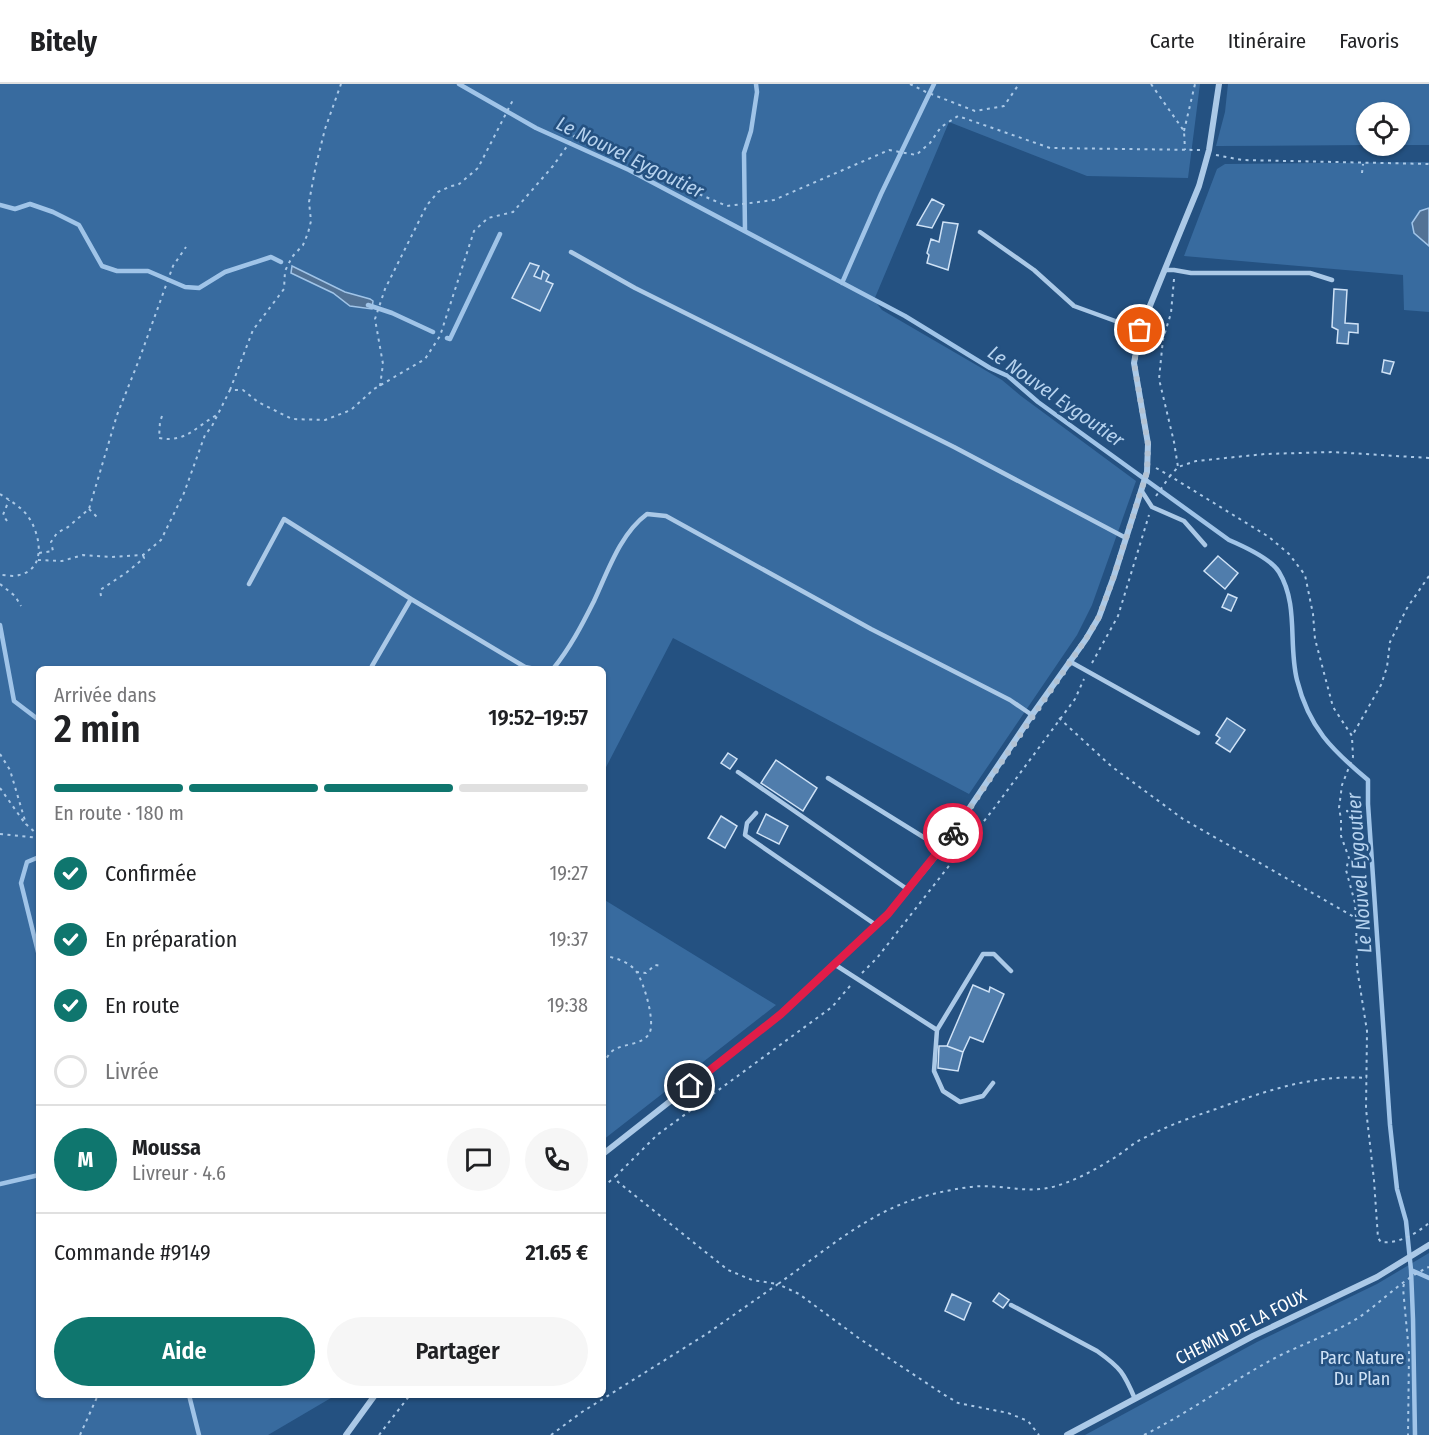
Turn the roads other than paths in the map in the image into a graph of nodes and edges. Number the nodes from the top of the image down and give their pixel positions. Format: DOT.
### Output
graph roads {
  1 [pos="1219,84"];
  2 [pos="980,232"];
  3 [pos="571,252"];
  4 [pos="1165,270"];
  5 [pos="1332,280"];
  6 [pos="1140,330"];
  7 [pos="1141,490"];
  8 [pos="1126,538"];
  9 [pos="1205,545"];
  10 [pos="249,584"];
  11 [pos="411,599"];
  12 [pos="1070,661"];
  13 [pos="372,666"];
  14 [pos="522,666"];
  15 [pos="555,666"];
  16 [pos="1032,715"];
  17 [pos="1198,733"];
  18 [pos="738,772"];
  19 [pos="828,778"];
  20 [pos="756,813"];
  21 [pos="941,848"];
  22 [pos="908,889"];
  23 [pos="876,925"];
  24 [pos="834,964"];
  25 [pos="1011,971"];
  26 [pos="937,1030"];
  27 [pos="993,1083"];
  28 [pos="606,1152"];
  29 [pos="1429,1245"];
  30 [pos="1011,1305"];
  31 [pos="373,1398"];
  32 [pos="1136,1399"];
  33 [pos="346,1435"];
  34 [pos="1067,1435"];
  1 -- 4 [label="street"];
  2 -- 6 [label="lane"];
  3 -- 8 [label="lane"];
  4 -- 5 [label="lane"];
  4 -- 6 [label="street"];
  6 -- 7 [label="street"];
  7 -- 8 [label="street"];
  7 -- 9 [label="lane"];
  8 -- 12 [label="street"];
  10 -- 11 [label="lane"];
  11 -- 13 [label="lane"];
  11 -- 14 [label="lane"];
  12 -- 16 [label="street"];
  12 -- 17 [label="lane"];
  15 -- 16 [label="lane"];
  16 -- 21 [label="street"];
  18 -- 22 [label="lane"];
  19 -- 21 [label="lane"];
  20 -- 23 [label="lane"];
  21 -- 22 [label="street"];
  22 -- 23 [label="street"];
  23 -- 24 [label="street"];
  24 -- 26 [label="lane"];
  24 -- 28 [label="street"];
  25 -- 26 [label="lane"];
  26 -- 27 [label="lane"];
  29 -- 32 [label="street, CHEMIN DE LA FOUX"];
  30 -- 32 [label="lane"];
  31 -- 33 [label="street"];
  32 -- 34 [label="street, CHEMIN DE LA FOUX"];
}
